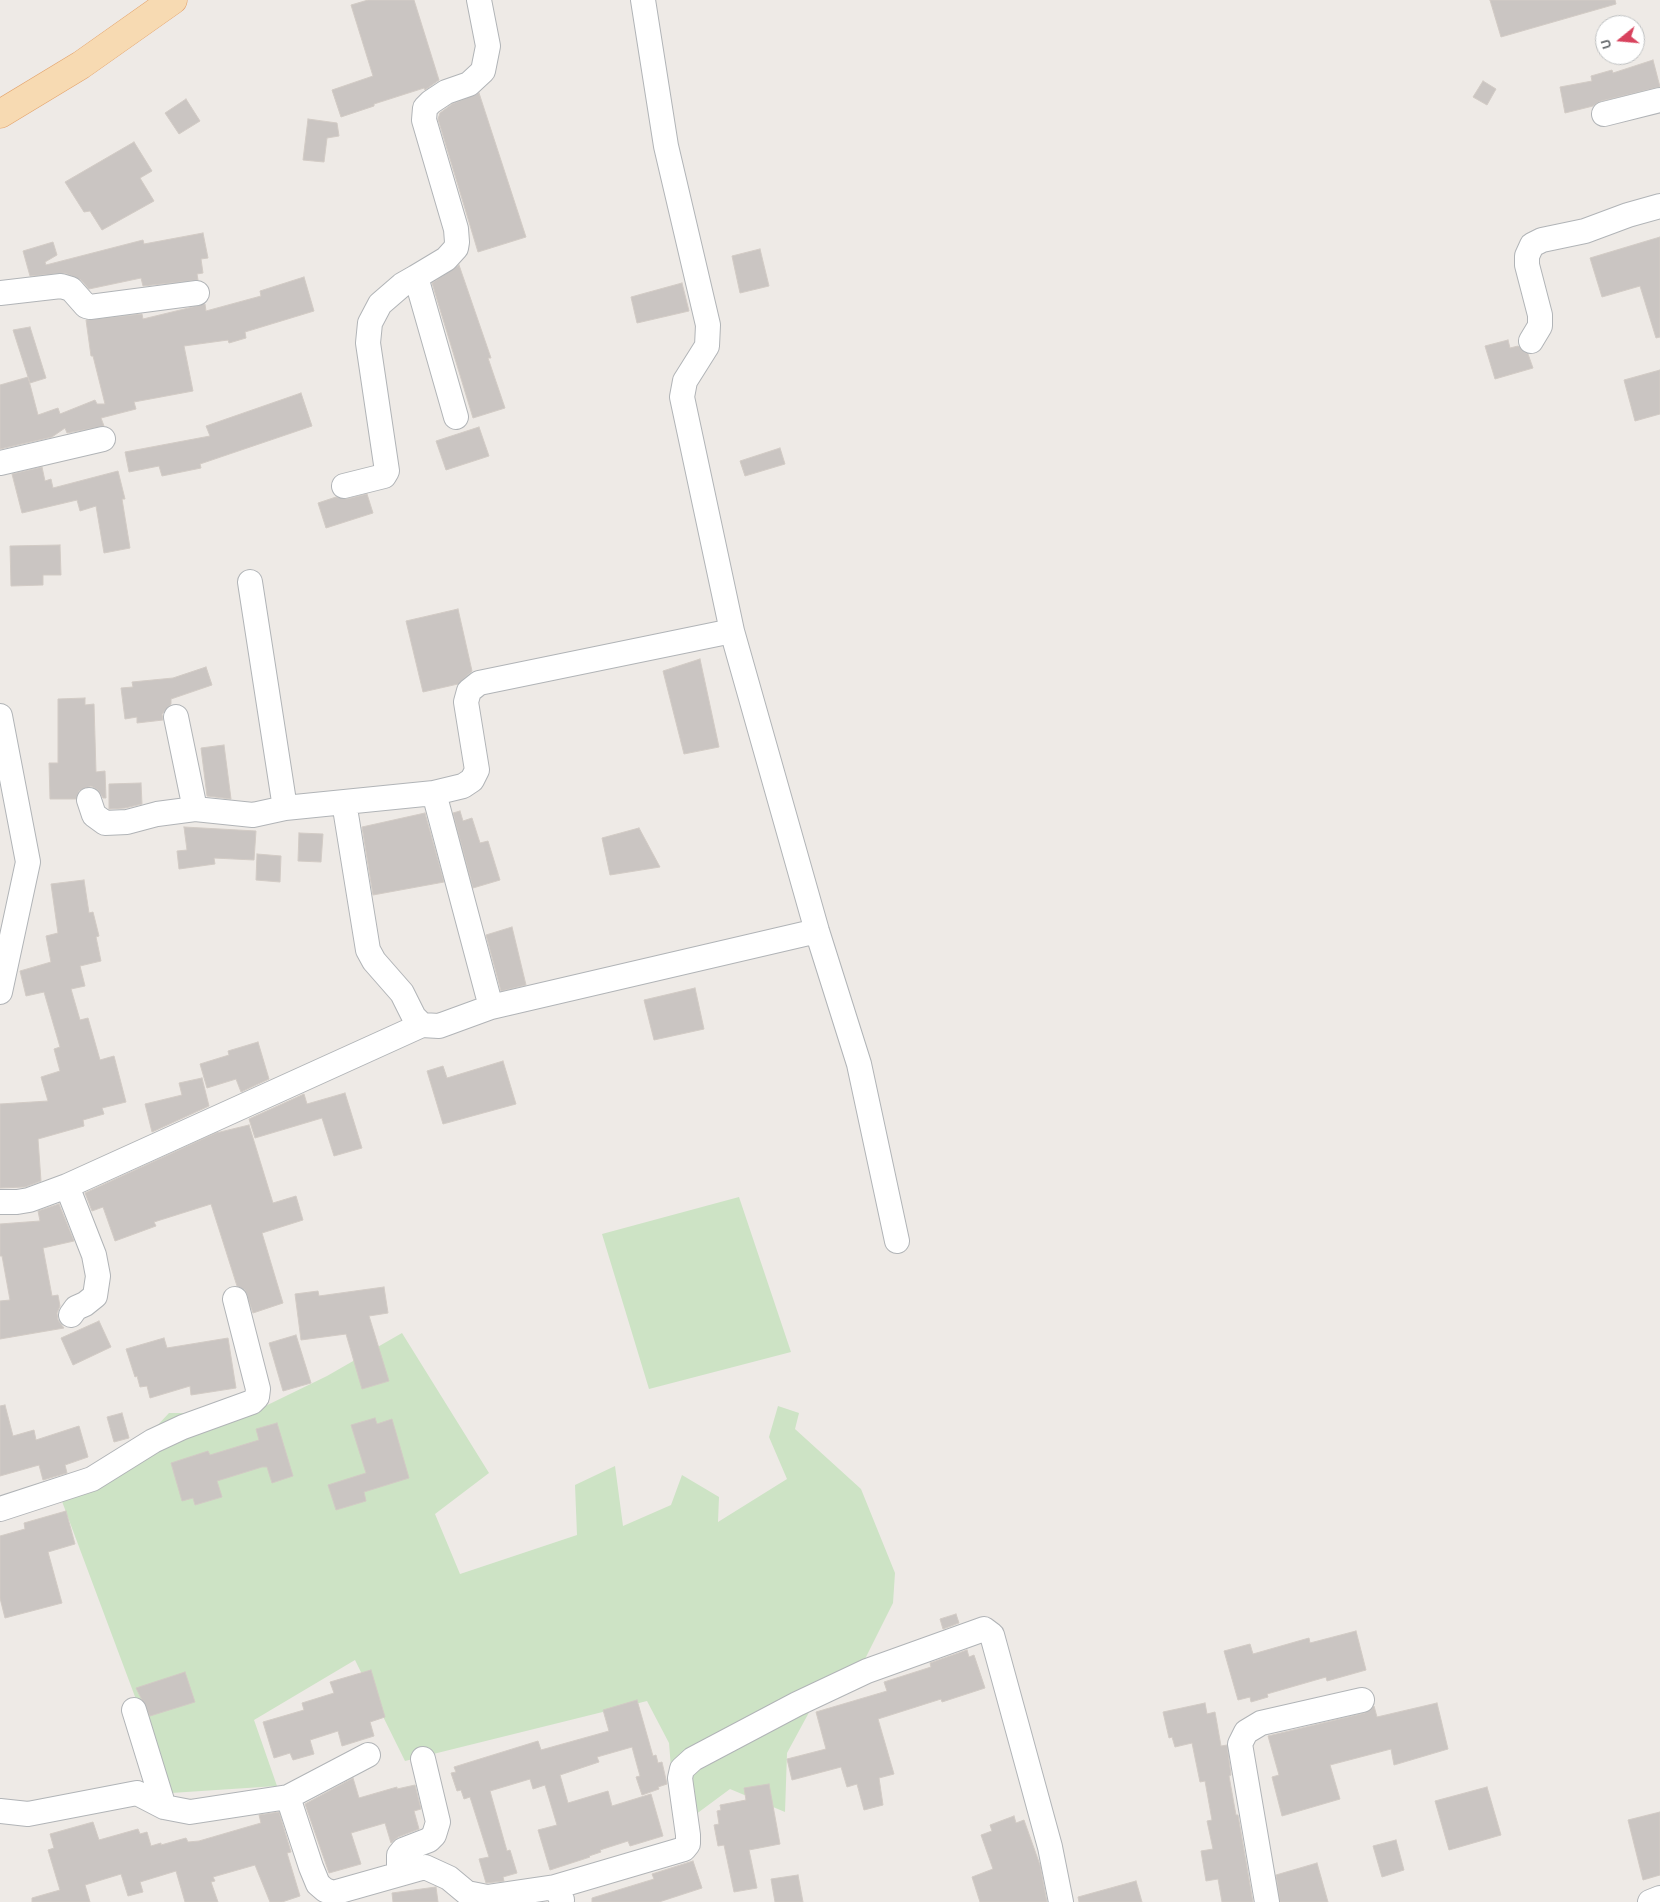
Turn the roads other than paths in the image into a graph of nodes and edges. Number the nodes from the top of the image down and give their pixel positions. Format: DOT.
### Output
graph roads {
  1 [pos="173,0"];
  2 [pos="479,0"];
  3 [pos="643,0"];
  4 [pos="1660,100"];
  5 [pos="0,114"];
  6 [pos="1604,114"];
  7 [pos="1660,206"];
  8 [pos="416,277"];
  9 [pos="0,293"];
  10 [pos="197,293"];
  11 [pos="1531,341"];
  12 [pos="456,417"];
  13 [pos="103,439"];
  14 [pos="0,463"];
  15 [pos="344,486"];
  16 [pos="250,582"];
  17 [pos="732,631"];
  18 [pos="0,716"];
  19 [pos="176,717"];
  20 [pos="3,761"];
  21 [pos="434,793"];
  22 [pos="89,800"];
  23 [pos="344,802"];
  24 [pos="286,808"];
  25 [pos="195,809"];
  26 [pos="817,932"];
  27 [pos="0,992"];
  28 [pos="492,1007"];
  29 [pos="422,1025"];
  30 [pos="67,1186"];
  31 [pos="0,1202"];
  32 [pos="897,1241"];
  33 [pos="235,1299"];
  34 [pos="71,1315"];
  35 [pos="0,1509"];
  36 [pos="1362,1700"];
  37 [pos="134,1710"];
  38 [pos="368,1756"];
  39 [pos="423,1759"];
  40 [pos="288,1797"];
  41 [pos="164,1807"];
  42 [pos="0,1811"];
  43 [pos="399,1872"];
  44 [pos="559,1895"];
  45 [pos="1660,1898"];
  46 [pos="1061,1902"];
  47 [pos="1267,1902"];
  48 [pos="1650,1902"];
  1 -- 5 [label="main road"];
  2 -- 8 [label="street"];
  3 -- 17 [label="street"];
  4 -- 6 [label="street"];
  7 -- 11 [label="street"];
  8 -- 12 [label="street"];
  8 -- 15 [label="street"];
  9 -- 10 [label="street"];
  13 -- 14 [label="street"];
  16 -- 24 [label="street"];
  17 -- 21 [label="street"];
  17 -- 26 [label="street"];
  18 -- 20 [label="street"];
  19 -- 25 [label="street"];
  20 -- 27 [label="street"];
  21 -- 23 [label="street"];
  21 -- 28 [label="street"];
  22 -- 25 [label="street"];
  23 -- 24 [label="street"];
  23 -- 29 [label="street"];
  24 -- 25 [label="street"];
  26 -- 28 [label="street"];
  26 -- 32 [label="street"];
  28 -- 29 [label="street"];
  29 -- 30 [label="street"];
  30 -- 31 [label="street"];
  30 -- 34 [label="street"];
  33 -- 35 [label="street"];
  36 -- 47 [label="street"];
  37 -- 41 [label="street"];
  38 -- 40 [label="street"];
  39 -- 43 [label="street"];
  40 -- 41 [label="street"];
  40 -- 43 [label="street"];
  41 -- 42 [label="street"];
  43 -- 44 [label="street"];
  44 -- 46 [label="street"];
  45 -- 48 [label="street"];
}
